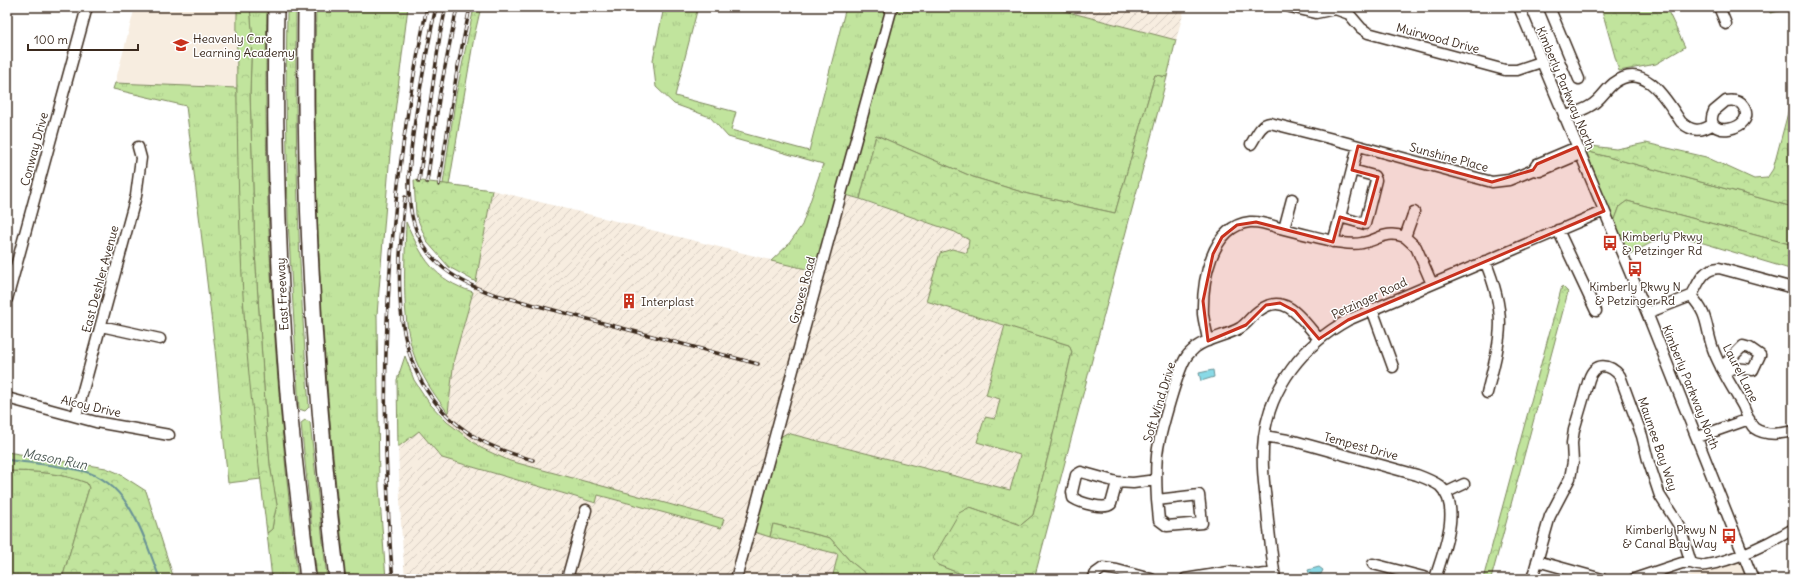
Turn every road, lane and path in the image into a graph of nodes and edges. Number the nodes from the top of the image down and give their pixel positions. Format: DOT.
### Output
graph roads {
  1 [pos="87,7"];
  2 [pos="276,7"];
  3 [pos="306,7"];
  4 [pos="892,7"];
  5 [pos="1290,7"];
  6 [pos="1519,7"];
  7 [pos="1549,7"];
  8 [pos="1719,7"];
  9 [pos="1334,8"];
  10 [pos="1726,24"];
  11 [pos="1541,62"];
  12 [pos="1579,79"];
  13 [pos="1564,117"];
  14 [pos="1714,124"];
  15 [pos="1251,144"];
  16 [pos="1358,146"];
  17 [pos="138,147"];
  18 [pos="1578,151"];
  19 [pos="1352,170"];
  20 [pos="1292,199"];
  21 [pos="1604,210"];
  22 [pos="1414,212"];
  23 [pos="1340,217"];
  24 [pos="1284,229"];
  25 [pos="1558,230"];
  26 [pos="1405,237"];
  27 [pos="1333,242"];
  28 [pos="1485,261"];
  29 [pos="1432,284"];
  30 [pos="1793,288"];
  31 [pos="1691,296"];
  32 [pos="7,299"];
  33 [pos="1372,309"];
  34 [pos="1596,312"];
  35 [pos="1647,313"];
  36 [pos="100,326"];
  37 [pos="1319,338"];
  38 [pos="160,339"];
  39 [pos="1208,341"];
  40 [pos="1393,366"];
  41 [pos="1487,393"];
  42 [pos="7,398"];
  43 [pos="76,416"];
  44 [pos="1748,419"];
  45 [pos="1793,431"];
  46 [pos="169,435"];
  47 [pos="1264,436"];
  48 [pos="1698,437"];
  49 [pos="1156,480"];
  50 [pos="1117,482"];
  51 [pos="1464,484"];
  52 [pos="1445,493"];
  53 [pos="1157,500"];
  54 [pos="586,510"];
  55 [pos="1793,530"];
  56 [pos="1743,554"];
  57 [pos="1537,561"];
  58 [pos="1691,562"];
  59 [pos="1373,564"];
  60 [pos="1274,576"];
  61 [pos="308,579"];
  62 [pos="337,579"];
  63 [pos="567,579"];
  64 [pos="736,579"];
  65 [pos="1093,579"];
  66 [pos="1152,579"];
  67 [pos="1185,579"];
  68 [pos="1431,579"];
  69 [pos="1435,579"];
  70 [pos="1532,579"];
  71 [pos="1602,579"];
  72 [pos="1634,579"];
  73 [pos="1753,579"];
  1 -- 32 [label="street, Conway Drive"];
  2 -- 61 [label="highway, East Freeway"];
  3 -- 62 [label="highway"];
  4 -- 64 [label="street, Groves Road"];
  5 -- 9 [label="street, Muirwood Drive"];
  6 -- 11 [label="street, Kimberly Parkway North"];
  7 -- 12 [label="street"];
  8 -- 10 [label="street"];
  9 -- 11 [label="street, Muirwood Drive"];
  11 -- 13 [label="street, Kimberly Parkway North"];
  13 -- 14 [label="street"];
  13 -- 18 [label="street, Kimberly Parkway North"];
  15 -- 16 [label="street, Sunshine Place"];
  16 -- 18 [label="street, Sunshine Place"];
  16 -- 19 [label="street"];
  17 -- 36 [label="street, East Deshler Avenue"];
  18 -- 21 [label="street, Kimberly Parkway North"];
  19 -- 23 [label="street"];
  19 -- 23 [label="street"];
  20 -- 24 [label="street"];
  21 -- 25 [label="street, Petzinger Road"];
  21 -- 35 [label="street, Kimberly Parkway North"];
  22 -- 26 [label="street"];
  23 -- 27 [label="street"];
  24 -- 27 [label="street"];
  24 -- 39 [label="street"];
  25 -- 28 [label="street, Petzinger Road"];
  25 -- 34 [label="street"];
  26 -- 27 [label="street"];
  26 -- 29 [label="street"];
  28 -- 29 [label="street, Petzinger Road"];
  28 -- 41 [label="street"];
  29 -- 33 [label="street, Petzinger Road"];
  30 -- 31 [label="street"];
  31 -- 35 [label="street"];
  31 -- 44 [label="street, Laurel Lane"];
  33 -- 37 [label="street, Petzinger Road"];
  33 -- 40 [label="street"];
  35 -- 48 [label="street, Kimberly Parkway North"];
  36 -- 38 [label="street"];
  36 -- 43 [label="street, East Deshler Avenue"];
  37 -- 39 [label="street, Soft Wind Drive"];
  37 -- 47 [label="street, Petzinger Road"];
  39 -- 49 [label="street, Soft Wind Drive"];
  42 -- 43 [label="street, Alcoy Drive"];
  43 -- 46 [label="street, Alcoy Drive"];
  44 -- 45 [label="street, Laurel Lane"];
  44 -- 48 [label="street, Laurel Lane"];
  47 -- 52 [label="street, Tempest Drive"];
  47 -- 60 [label="street, Petzinger Road"];
  48 -- 56 [label="street, Kimberly Parkway North"];
  49 -- 50 [label="street"];
  49 -- 53 [label="street, Soft Wind Drive"];
  50 -- 50 [label="street"];
  51 -- 52 [label="street"];
  52 -- 69 [label="street"];
  53 -- 53 [label="street, Soft Wind Drive"];
  54 -- 63 [label="street"];
  55 -- 56 [label="street"];
  56 -- 58 [label="street"];
  56 -- 73 [label="street, Kimberly Parkway North"];
  57 -- 58 [label="street, Maumee Bay Way"];
  57 -- 70 [label="street"];
  57 -- 71 [label="street"];
  58 -- 72 [label="street"];
  59 -- 68 [label="street"];
  60 -- 67 [label="street"];
  65 -- 66 [label="street"];
}
